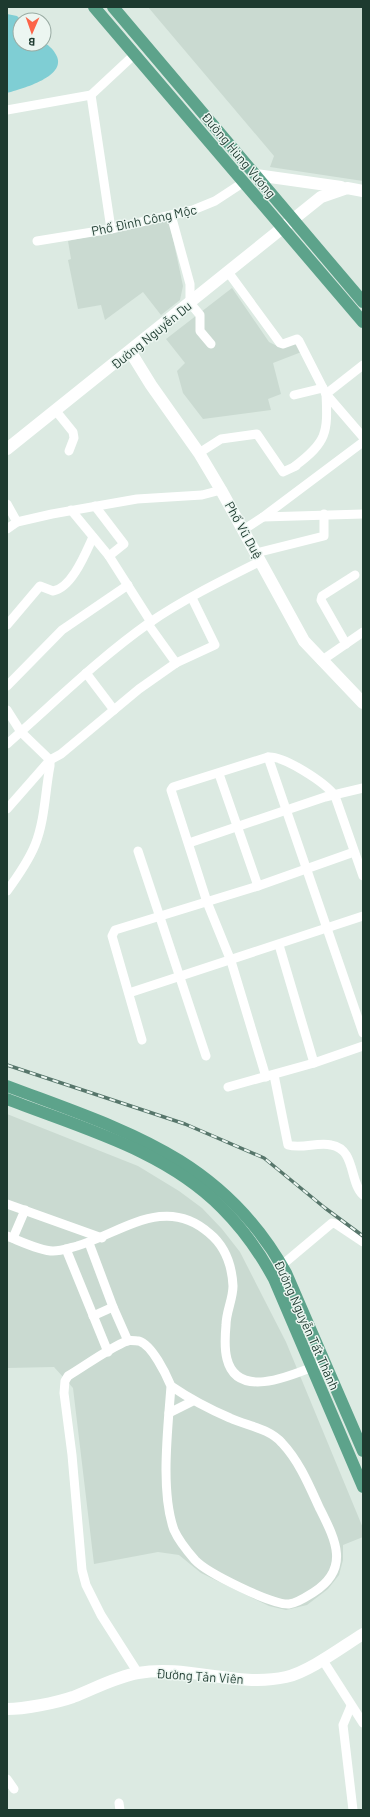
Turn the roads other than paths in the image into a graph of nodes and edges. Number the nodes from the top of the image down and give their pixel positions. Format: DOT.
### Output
graph roads {
  1 [pos="94,7"];
  2 [pos="113,7"];
  3 [pos="135,54"];
  4 [pos="91,95"];
  5 [pos="7,110"];
  6 [pos="256,175"];
  7 [pos="244,182"];
  8 [pos="347,188"];
  9 [pos="363,190"];
  10 [pos="171,215"];
  11 [pos="274,218"];
  12 [pos="293,219"];
  13 [pos="111,228"];
  14 [pos="283,228"];
  15 [pos="272,236"];
  16 [pos="291,237"];
  17 [pos="37,241"];
  18 [pos="228,272"];
  19 [pos="363,302"];
  20 [pos="190,303"];
  21 [pos="363,322"];
  22 [pos="210,344"];
  23 [pos="130,351"];
  24 [pos="363,365"];
  25 [pos="324,391"];
  26 [pos="294,395"];
  27 [pos="56,411"];
  28 [pos="363,437"];
  29 [pos="363,442"];
  30 [pos="7,449"];
  31 [pos="69,451"];
  32 [pos="199,453"];
  33 [pos="221,490"];
  34 [pos="7,504"];
  35 [pos="95,506"];
  36 [pos="71,510"];
  37 [pos="324,514"];
  38 [pos="363,514"];
  39 [pos="263,517"];
  40 [pos="17,522"];
  41 [pos="7,529"];
  42 [pos="243,530"];
  43 [pos="93,537"];
  44 [pos="109,556"];
  45 [pos="259,557"];
  46 [pos="355,575"];
  47 [pos="128,585"];
  48 [pos="192,598"];
  49 [pos="9,619"];
  50 [pos="149,623"];
  51 [pos="363,632"];
  52 [pos="346,644"];
  53 [pos="321,661"];
  54 [pos="176,663"];
  55 [pos="86,673"];
  56 [pos="7,686"];
  57 [pos="363,703"];
  58 [pos="7,710"];
  59 [pos="114,710"];
  60 [pos="21,732"];
  61 [pos="7,744"];
  62 [pos="268,757"];
  63 [pos="50,760"];
  64 [pos="219,774"];
  65 [pos="363,788"];
  66 [pos="335,796"];
  67 [pos="7,808"];
  68 [pos="286,811"];
  69 [pos="238,828"];
  70 [pos="189,843"];
  71 [pos="138,851"];
  72 [pos="354,852"];
  73 [pos="307,869"];
  74 [pos="363,876"];
  75 [pos="258,886"];
  76 [pos="7,891"];
  77 [pos="207,902"];
  78 [pos="363,916"];
  79 [pos="159,917"];
  80 [pos="328,929"];
  81 [pos="279,945"];
  82 [pos="232,961"];
  83 [pos="178,978"];
  84 [pos="129,993"];
  85 [pos="363,1033"];
  86 [pos="142,1040"];
  87 [pos="363,1046"];
  88 [pos="206,1056"];
  89 [pos="314,1063"];
  90 [pos="270,1076"];
  91 [pos="7,1086"];
  92 [pos="228,1087"];
  93 [pos="7,1099"];
  94 [pos="168,1152"];
  95 [pos="160,1162"];
  96 [pos="363,1195"];
  97 [pos="7,1204"];
  98 [pos="25,1210"];
  99 [pos="10,1238"];
  100 [pos="102,1238"];
  101 [pos="363,1242"];
  102 [pos="89,1243"];
  103 [pos="66,1249"];
  104 [pos="282,1266"];
  105 [pos="113,1308"];
  106 [pos="93,1316"];
  107 [pos="128,1341"];
  108 [pos="108,1352"];
  109 [pos="325,1362"];
  110 [pos="311,1367"];
  111 [pos="171,1386"];
  112 [pos="193,1401"];
  113 [pos="169,1413"];
  114 [pos="363,1451"];
  115 [pos="363,1487"];
  116 [pos="363,1634"];
  117 [pos="322,1659"];
  118 [pos="138,1673"];
  119 [pos="351,1706"];
  120 [pos="7,1709"];
  121 [pos="363,1723"];
  122 [pos="7,1779"];
  123 [pos="14,1789"];
  124 [pos="353,1810"];
  1 -- 3 [label="main road, Đường Hùng Vương"];
  2 -- 6 [label="main road, Đường Hùng Vương"];
  3 -- 4 [label="street"];
  3 -- 7 [label="main road, Đường Hùng Vương"];
  4 -- 5 [label="street"];
  4 -- 13 [label="street"];
  6 -- 8 [label="street"];
  6 -- 12 [label="main road, Đường Hùng Vương"];
  7 -- 10 [label="street, Phố Đinh Công Mộc"];
  7 -- 11 [label="main road, Đường Hùng Vương"];
  8 -- 9 [label="street"];
  8 -- 12 [label="street, Đường Nguyễn Du"];
  10 -- 13 [label="street, Phố Đinh Công Mộc"];
  10 -- 20 [label="street"];
  11 -- 14 [label="main road, Đường Hùng Vương"];
  11 -- 15 [label="street"];
  12 -- 14 [label="street, Đường Nguyễn Du"];
  12 -- 19 [label="main road, Đường Hùng Vương"];
  13 -- 17 [label="street, Phố Đinh Công Mộc"];
  14 -- 15 [label="street, Đường Nguyễn Du"];
  14 -- 16 [label="main road, Đường Hùng Vương"];
  15 -- 16 [label="street"];
  15 -- 18 [label="street, Đường Nguyễn Du"];
  16 -- 21 [label="main road, Đường Hùng Vương"];
  18 -- 20 [label="street, Đường Nguyễn Du"];
  18 -- 25 [label="street"];
  20 -- 22 [label="street"];
  20 -- 23 [label="street, Đường Nguyễn Du"];
  23 -- 27 [label="street, Đường Nguyễn Du"];
  23 -- 32 [label="street, Phố Vũ Duệ"];
  24 -- 25 [label="street"];
  25 -- 26 [label="street"];
  25 -- 28 [label="street"];
  25 -- 32 [label="street"];
  27 -- 30 [label="street, Đường Nguyễn Du"];
  27 -- 31 [label="street"];
  29 -- 39 [label="street"];
  32 -- 33 [label="street, Phố Vũ Duệ"];
  33 -- 35 [label="street"];
  33 -- 42 [label="street, Phố Vũ Duệ"];
  34 -- 40 [label="street"];
  35 -- 36 [label="street"];
  35 -- 44 [label="street"];
  36 -- 40 [label="street"];
  36 -- 43 [label="street"];
  37 -- 38 [label="street"];
  37 -- 39 [label="street"];
  37 -- 45 [label="street"];
  39 -- 42 [label="street"];
  40 -- 41 [label="street"];
  42 -- 45 [label="street, Phố Vũ Duệ"];
  43 -- 44 [label="street"];
  43 -- 49 [label="street"];
  44 -- 47 [label="street"];
  45 -- 48 [label="street"];
  45 -- 53 [label="street, Phố Vũ Duệ"];
  46 -- 52 [label="street"];
  47 -- 50 [label="street"];
  47 -- 56 [label="street"];
  48 -- 50 [label="street"];
  48 -- 54 [label="street"];
  50 -- 54 [label="street"];
  50 -- 55 [label="street"];
  51 -- 52 [label="street"];
  52 -- 53 [label="street"];
  53 -- 57 [label="street, Phố Vũ Duệ"];
  54 -- 59 [label="street"];
  55 -- 59 [label="street"];
  55 -- 60 [label="street"];
  58 -- 60 [label="street"];
  59 -- 63 [label="street"];
  60 -- 61 [label="street"];
  60 -- 63 [label="street"];
  62 -- 64 [label="street"];
  62 -- 66 [label="street"];
  62 -- 68 [label="street"];
  63 -- 67 [label="street"];
  63 -- 76 [label="street"];
  64 -- 69 [label="street"];
  64 -- 70 [label="street"];
  65 -- 66 [label="street"];
  66 -- 68 [label="street"];
  66 -- 72 [label="street"];
  68 -- 69 [label="street"];
  68 -- 73 [label="street"];
  69 -- 70 [label="street"];
  69 -- 75 [label="street"];
  70 -- 77 [label="street"];
  71 -- 79 [label="street"];
  72 -- 73 [label="street"];
  72 -- 74 [label="street"];
  73 -- 75 [label="street"];
  73 -- 80 [label="street"];
  75 -- 77 [label="street"];
  77 -- 79 [label="street"];
  77 -- 82 [label="street"];
  78 -- 80 [label="street"];
  79 -- 83 [label="street"];
  79 -- 84 [label="street"];
  80 -- 81 [label="street"];
  80 -- 85 [label="street"];
  81 -- 82 [label="street"];
  81 -- 89 [label="street"];
  82 -- 83 [label="street"];
  82 -- 90 [label="street"];
  83 -- 84 [label="street"];
  83 -- 88 [label="street"];
  84 -- 86 [label="street"];
  87 -- 89 [label="street"];
  89 -- 90 [label="street"];
  90 -- 92 [label="street"];
  90 -- 96 [label="street"];
  91 -- 94 [label="main road, Đường Nguyễn Tất Thành"];
  93 -- 95 [label="main road, Đường Nguyễn Tất Thành"];
  94 -- 95 [label="main road"];
  94 -- 104 [label="main road, Đường Nguyễn Tất Thành"];
  95 -- 110 [label="main road, Đường Nguyễn Tất Thành"];
  97 -- 98 [label="street"];
  98 -- 99 [label="street"];
  98 -- 100 [label="street"];
  99 -- 103 [label="street"];
  100 -- 102 [label="street"];
  100 -- 110 [label="street"];
  101 -- 104 [label="street"];
  102 -- 103 [label="street"];
  102 -- 105 [label="street"];
  103 -- 106 [label="street"];
  104 -- 109 [label="main road, Đường Nguyễn Tất Thành"];
  105 -- 106 [label="street"];
  105 -- 107 [label="street"];
  106 -- 108 [label="street"];
  107 -- 108 [label="street"];
  107 -- 111 [label="street"];
  108 -- 118 [label="street"];
  109 -- 110 [label="street"];
  109 -- 114 [label="main road, Đường Nguyễn Tất Thành"];
  110 -- 115 [label="main road, Đường Nguyễn Tất Thành"];
  111 -- 112 [label="street"];
  111 -- 113 [label="street"];
  112 -- 113 [label="street"];
  112 -- 113 [label="street"];
  116 -- 117 [label="street, Đường Tản Viên"];
  117 -- 118 [label="street, Đường Tản Viên"];
  117 -- 119 [label="street"];
  118 -- 120 [label="street, Đường Tản Viên"];
  119 -- 121 [label="street"];
  119 -- 124 [label="street"];
  122 -- 123 [label="street"];
}
